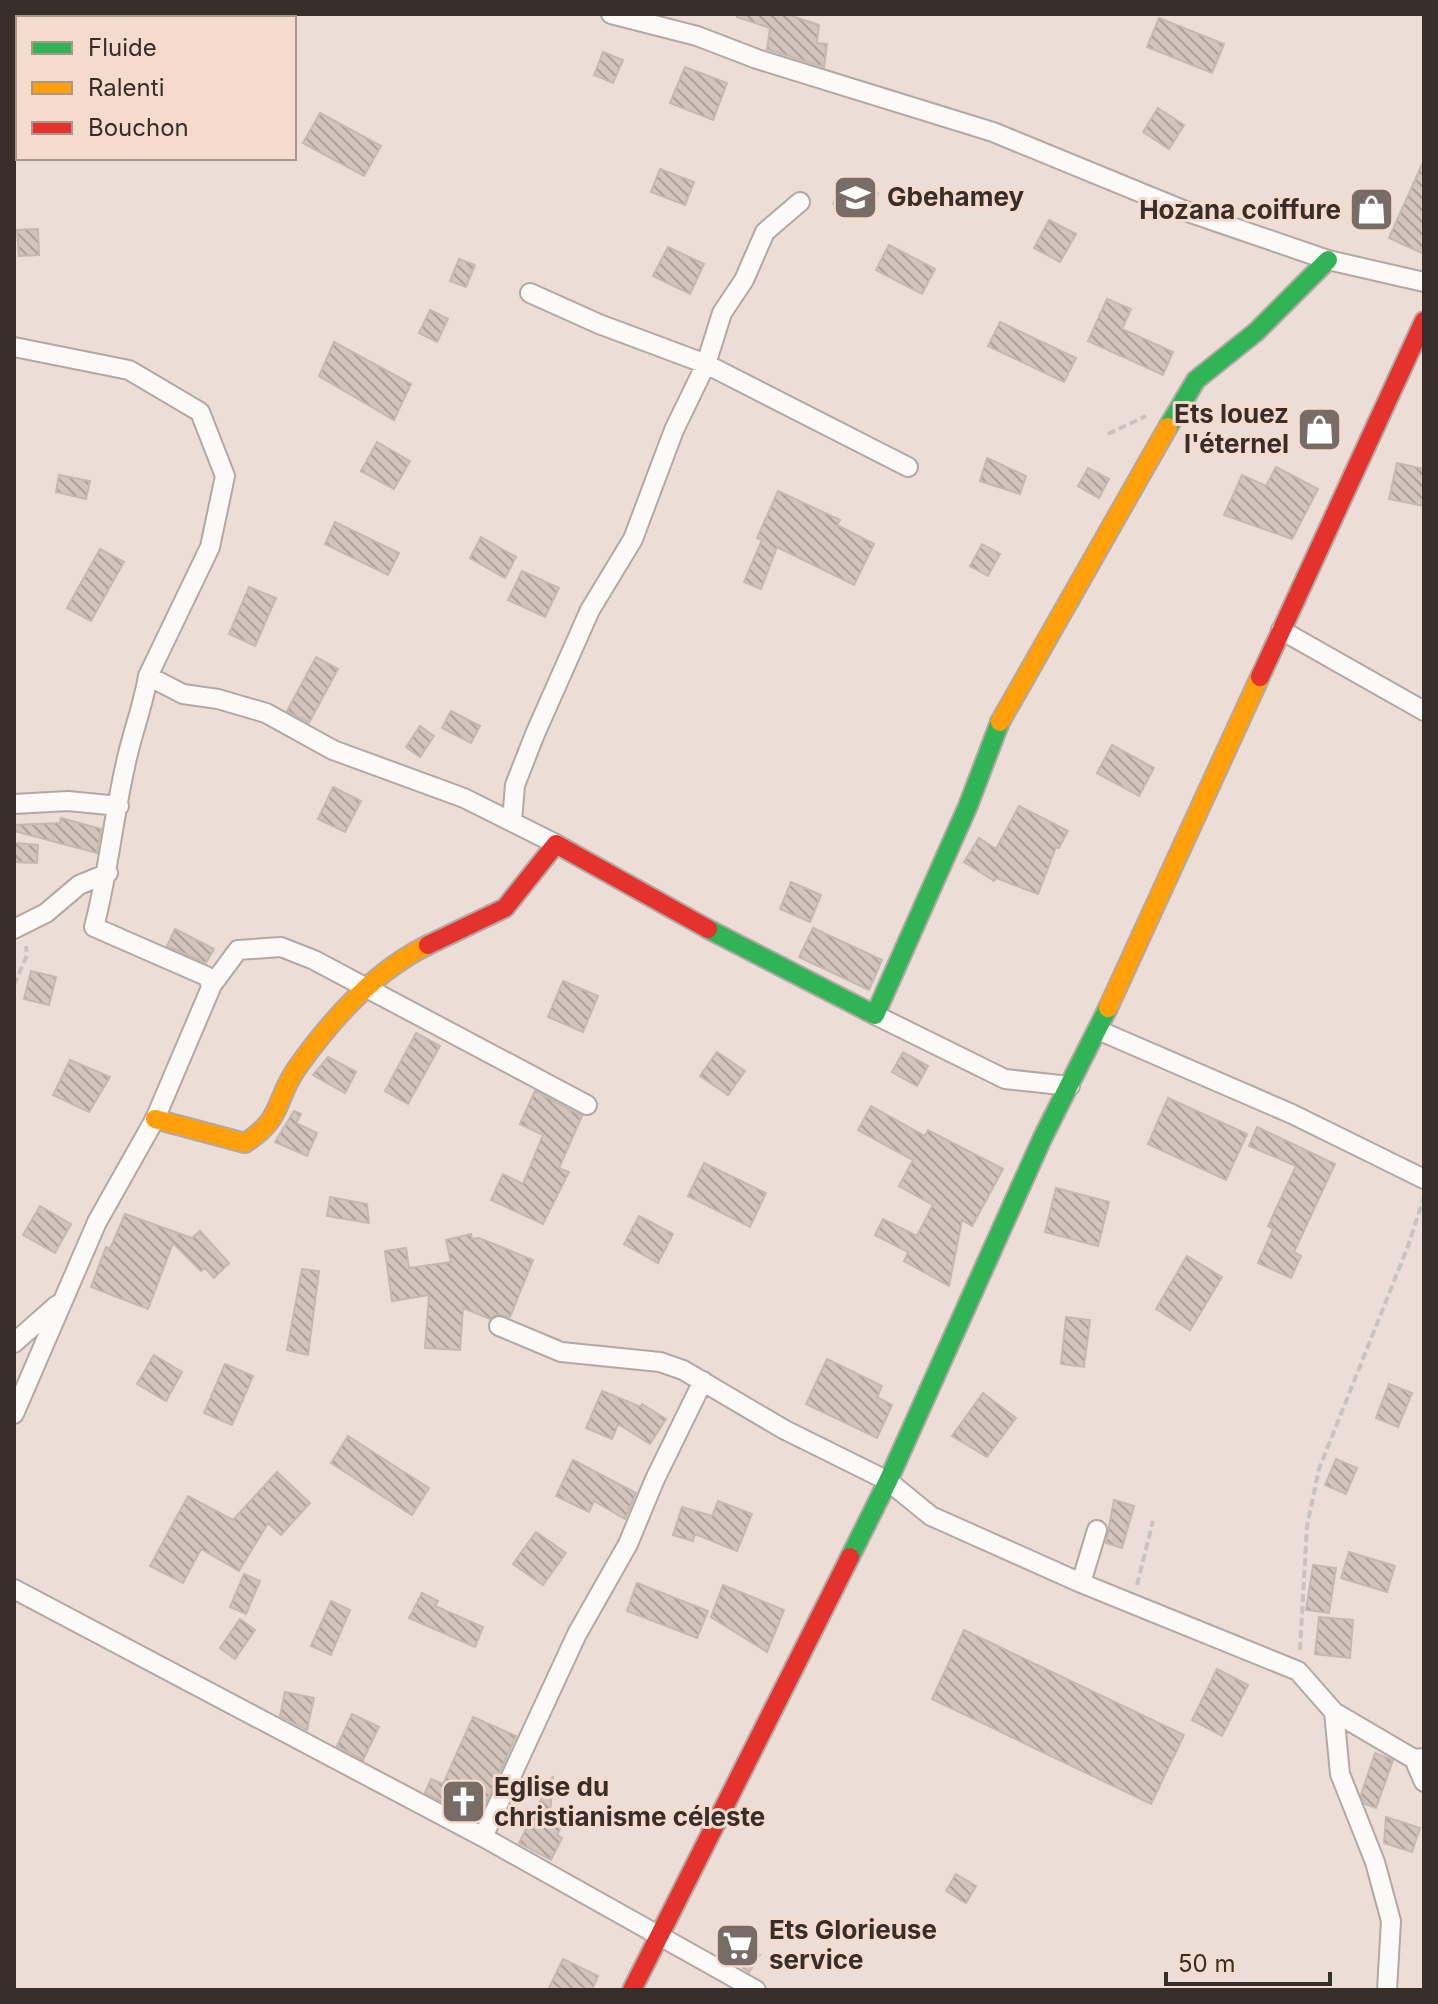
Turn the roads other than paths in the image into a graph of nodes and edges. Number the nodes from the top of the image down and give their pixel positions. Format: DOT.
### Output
graph roads {
  1 [pos="611,14"];
  2 [pos="800,202"];
  3 [pos="1328,260"];
  4 [pos="1424,282"];
  5 [pos="530,293"];
  6 [pos="1424,321"];
  7 [pos="14,347"];
  8 [pos="706,364"];
  9 [pos="908,467"];
  10 [pos="1281,630"];
  11 [pos="148,676"];
  12 [pos="1424,711"];
  13 [pos="14,804"];
  14 [pos="119,806"];
  15 [pos="512,821"];
  16 [pos="556,844"];
  17 [pos="108,873"];
  18 [pos="19,928"];
  19 [pos="212,985"];
  20 [pos="366,986"];
  21 [pos="875,1015"];
  22 [pos="1098,1030"];
  23 [pos="1070,1086"];
  24 [pos="587,1105"];
  25 [pos="155,1119"];
  26 [pos="1424,1179"];
  27 [pos="62,1301"];
  28 [pos="499,1326"];
  29 [pos="14,1343"];
  30 [pos="703,1381"];
  31 [pos="14,1414"];
  32 [pos="888,1481"];
  33 [pos="1097,1530"];
  34 [pos="1081,1583"];
  35 [pos="14,1589"];
  36 [pos="1334,1712"];
  37 [pos="1419,1759"];
  38 [pos="1424,1782"];
  39 [pos="483,1837"];
  40 [pos="660,1936"];
  41 [pos="632,1990"];
  42 [pos="756,1990"];
  43 [pos="1387,1990"];
  1 -- 3 [label="street"];
  2 -- 8 [label="street"];
  3 -- 4 [label="street"];
  3 -- 21 [label="street"];
  5 -- 8 [label="street"];
  6 -- 10 [label="street"];
  7 -- 11 [label="street"];
  8 -- 9 [label="street"];
  8 -- 15 [label="street"];
  10 -- 12 [label="street"];
  10 -- 22 [label="street"];
  11 -- 14 [label="street"];
  11 -- 15 [label="street"];
  13 -- 14 [label="street"];
  14 -- 17 [label="street"];
  15 -- 16 [label="street"];
  16 -- 20 [label="street"];
  16 -- 21 [label="street"];
  17 -- 18 [label="street"];
  17 -- 19 [label="street"];
  19 -- 20 [label="street"];
  19 -- 25 [label="street"];
  20 -- 24 [label="street"];
  20 -- 25 [label="street"];
  21 -- 23 [label="street"];
  22 -- 23 [label="street"];
  22 -- 26 [label="street"];
  23 -- 32 [label="street"];
  25 -- 27 [label="street"];
  27 -- 29 [label="street"];
  27 -- 31 [label="street"];
  28 -- 30 [label="street"];
  30 -- 32 [label="street"];
  30 -- 39 [label="street"];
  32 -- 34 [label="street"];
  32 -- 40 [label="street"];
  33 -- 34 [label="street"];
  34 -- 36 [label="street"];
  35 -- 39 [label="street"];
  36 -- 37 [label="street"];
  36 -- 43 [label="street"];
  37 -- 38 [label="street"];
  39 -- 40 [label="street"];
  40 -- 41 [label="street"];
  40 -- 42 [label="street"];
}
